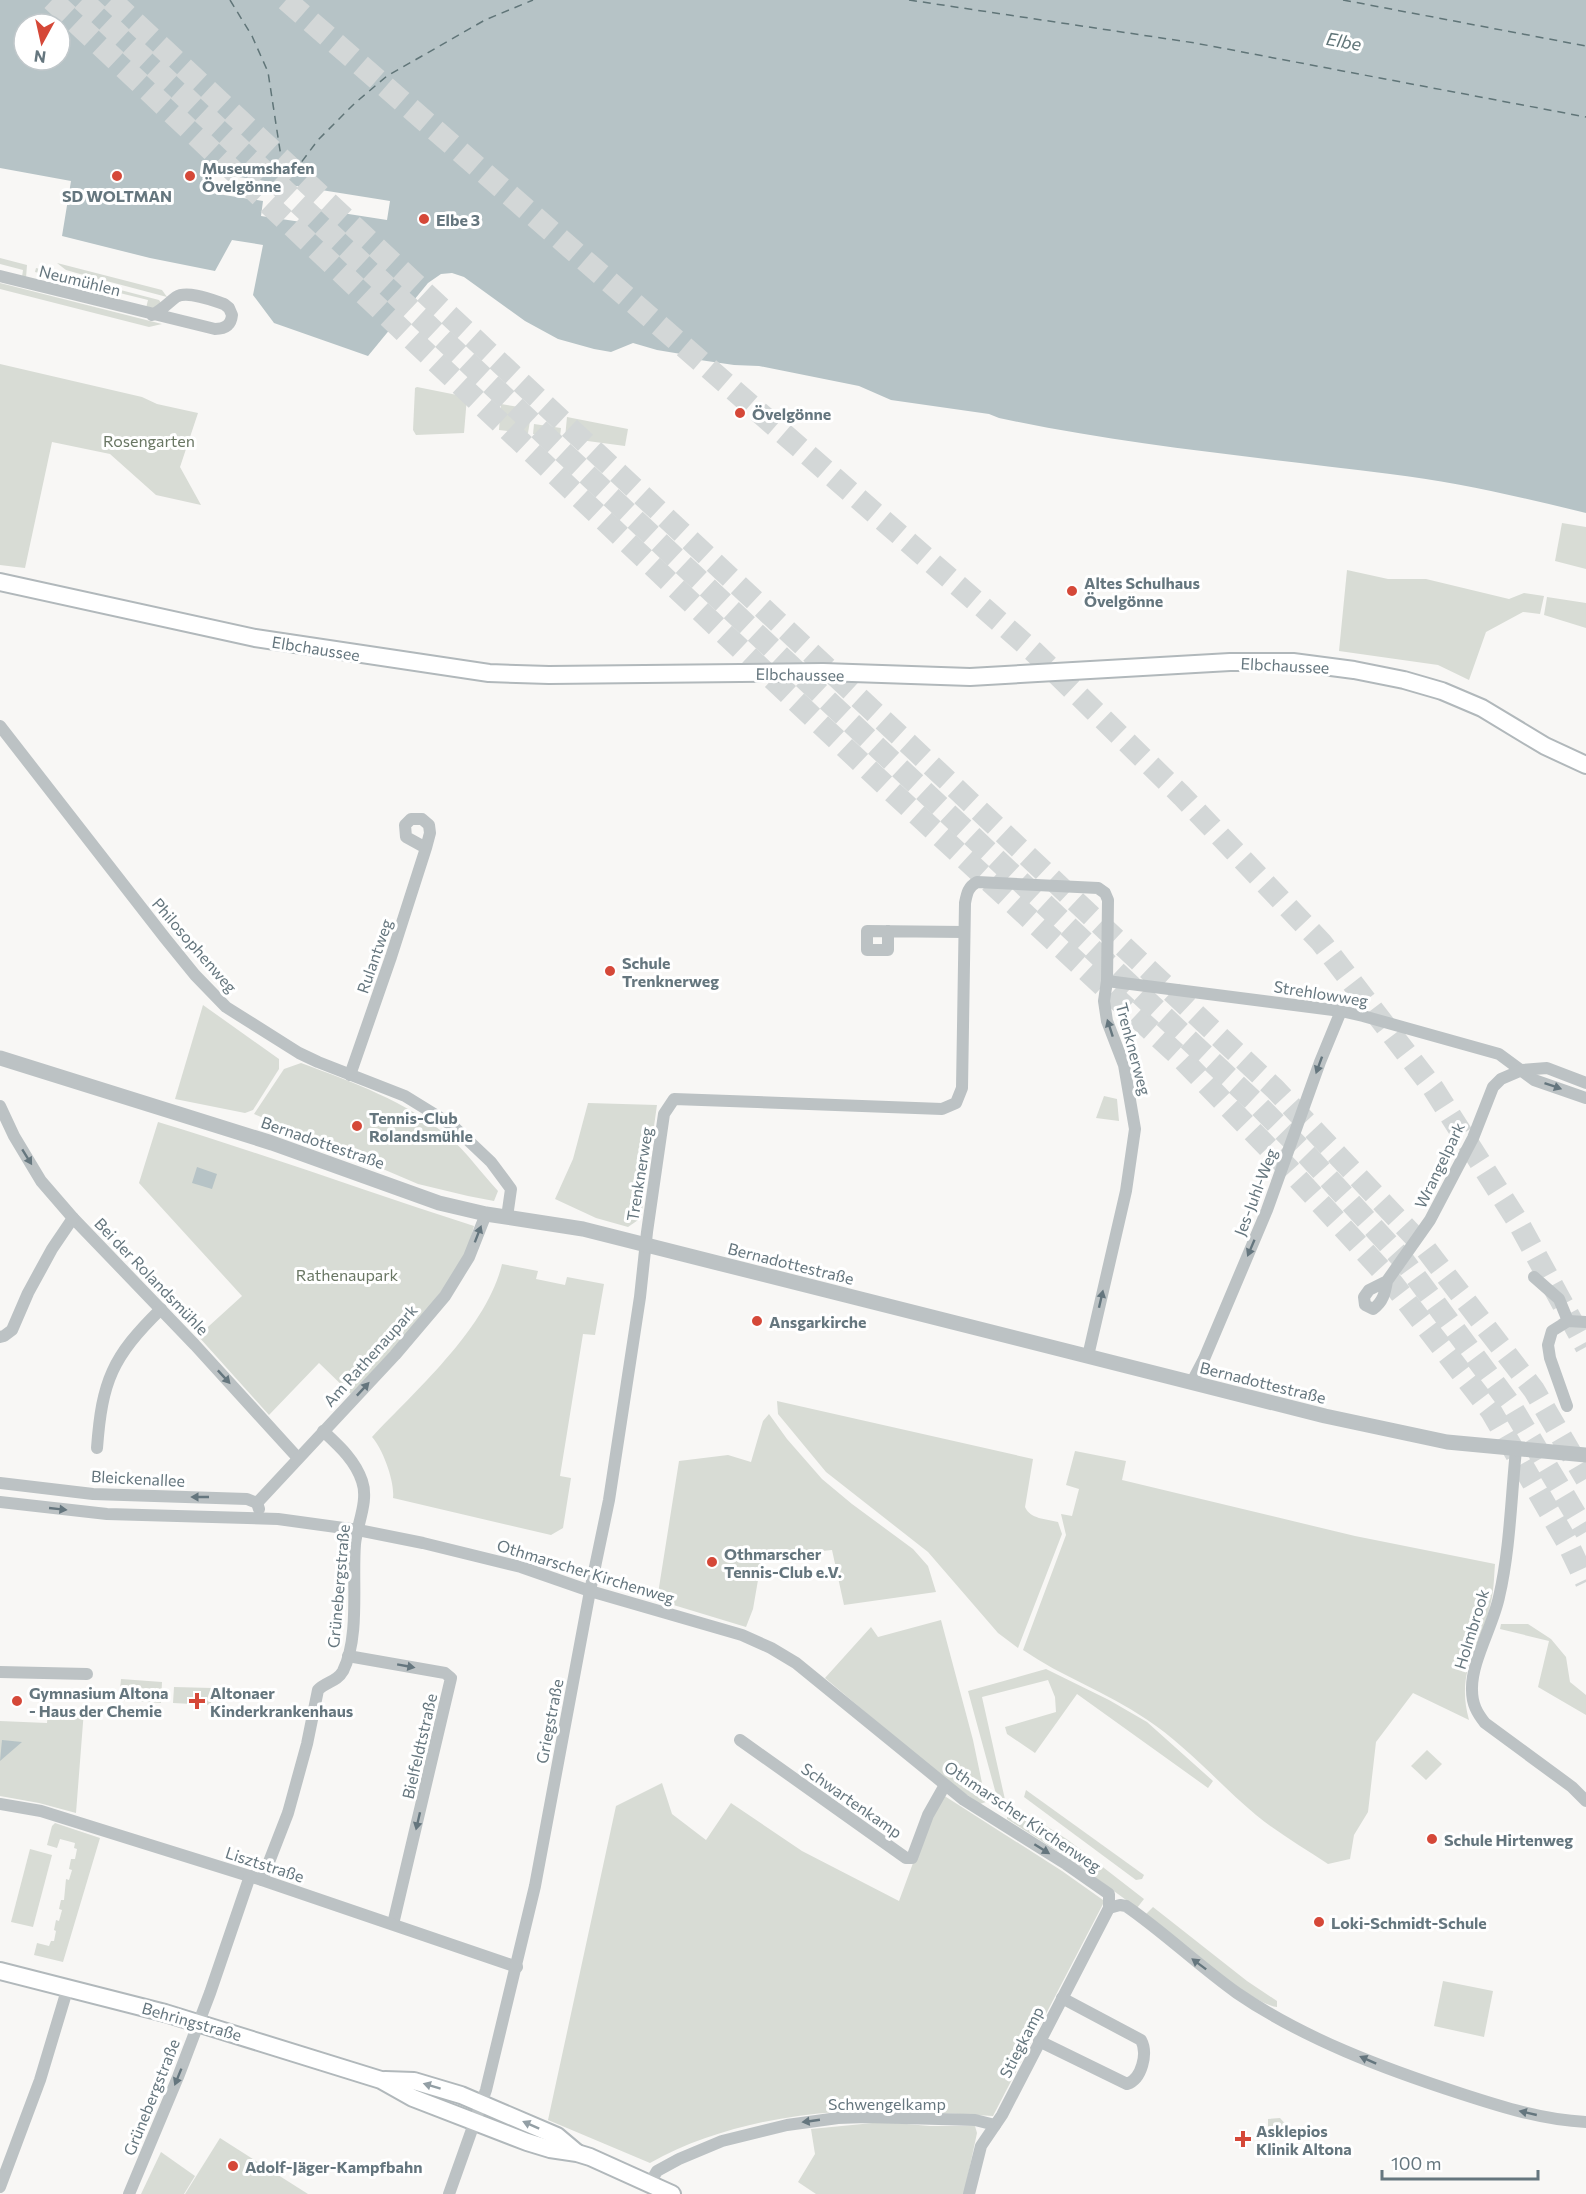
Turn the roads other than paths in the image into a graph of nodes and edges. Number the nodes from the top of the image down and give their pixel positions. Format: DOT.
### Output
graph roads {
  1 [pos="0,276"];
  2 [pos="153,315"];
  3 [pos="0,582"];
  4 [pos="0,726"];
  5 [pos="1586,765"];
  6 [pos="426,848"];
  7 [pos="888,931"];
  8 [pos="964,932"];
  9 [pos="1107,981"];
  10 [pos="1341,1011"];
  11 [pos="0,1058"];
  12 [pos="1522,1070"];
  13 [pos="350,1075"];
  14 [pos="1586,1083"];
  15 [pos="1586,1098"];
  16 [pos="0,1106"];
  17 [pos="486,1214"];
  18 [pos="507,1217"];
  19 [pos="73,1218"];
  20 [pos="645,1246"];
  21 [pos="1534,1276"];
  22 [pos="1387,1281"];
  23 [pos="161,1309"];
  24 [pos="1568,1321"];
  25 [pos="1586,1322"];
  26 [pos="0,1337"];
  27 [pos="1088,1356"];
  28 [pos="1192,1382"];
  29 [pos="1567,1406"];
  30 [pos="323,1431"];
  31 [pos="97,1448"];
  32 [pos="1516,1450"];
  33 [pos="1586,1455"];
  34 [pos="297,1457"];
  35 [pos="0,1483"];
  36 [pos="0,1503"];
  37 [pos="257,1503"];
  38 [pos="259,1519"];
  39 [pos="358,1530"];
  40 [pos="590,1591"];
  41 [pos="348,1656"];
  42 [pos="0,1672"];
  43 [pos="87,1674"];
  44 [pos="740,1740"];
  45 [pos="945,1785"];
  46 [pos="1586,1800"];
  47 [pos="0,1804"];
  48 [pos="250,1876"];
  49 [pos="262,1880"];
  50 [pos="1109,1908"];
  51 [pos="393,1924"];
  52 [pos="517,1967"];
  53 [pos="0,1971"];
  54 [pos="68,1987"];
  55 [pos="1062,1998"];
  56 [pos="199,2023"];
  57 [pos="1039,2041"];
  58 [pos="381,2080"];
  59 [pos="482,2103"];
  60 [pos="476,2121"];
  61 [pos="1586,2122"];
  62 [pos="995,2126"];
  63 [pos="577,2153"];
  64 [pos="650,2183"];
  65 [pos="0,2187"];
  66 [pos="129,2194"];
  67 [pos="449,2194"];
  68 [pos="672,2194"];
  69 [pos="969,2194"];
  1 -- 2 [label="street, Neumühlen"];
  2 -- 2 [label="street, Neumühlen"];
  3 -- 5 [label="main road, Elbchaussee"];
  4 -- 13 [label="street, Philosophenweg"];
  6 -- 13 [label="street, Rulantweg"];
  7 -- 8 [label="street"];
  8 -- 9 [label="street, Trenknerweg"];
  8 -- 20 [label="street, Trenknerweg"];
  9 -- 10 [label="street, Strehlowweg"];
  27 -- 9 [label="street, Trenknerweg, one-way"];
  10 -- 12 [label="street, Strehlowweg"];
  10 -- 28 [label="street, Jes-Juhl-Weg, one-way"];
  11 -- 17 [label="street, Bernadottestraße"];
  12 -- 14 [label="street"];
  12 -- 15 [label="street, Strehlowweg, one-way"];
  12 -- 22 [label="street, Wrangelpark"];
  13 -- 18 [label="street, Philosophenweg"];
  16 -- 19 [label="street, Bei der Rolandsmühle, one-way"];
  17 -- 18 [label="street, Bernadottestraße"];
  30 -- 17 [label="street, Am Rathenaupark, one-way"];
  18 -- 20 [label="street, Bernadottestraße"];
  19 -- 23 [label="street, Bei der Rolandsmühle"];
  19 -- 26 [label="street"];
  20 -- 27 [label="street, Bernadottestraße"];
  20 -- 40 [label="street, Griegstraße"];
  21 -- 24 [label="street"];
  23 -- 31 [label="street"];
  23 -- 34 [label="street, Bei der Rolandsmühle, one-way"];
  24 -- 25 [label="street"];
  24 -- 29 [label="street"];
  27 -- 28 [label="street, Bernadottestraße"];
  28 -- 32 [label="street, Bernadottestraße"];
  30 -- 34 [label="street, Am Rathenaupark"];
  30 -- 39 [label="street, Grünebergstraße"];
  32 -- 33 [label="street, Bernadottestraße"];
  32 -- 46 [label="street, Holmbrook"];
  34 -- 37 [label="street, Am Rathenaupark"];
  37 -- 35 [label="street, Bleickenallee, one-way"];
  36 -- 38 [label="street, one-way"];
  37 -- 38 [label="street"];
  38 -- 39 [label="street"];
  39 -- 40 [label="street, Othmarscher Kirchenweg"];
  39 -- 41 [label="street, Grünebergstraße"];
  40 -- 45 [label="street, Othmarscher Kirchenweg"];
  40 -- 52 [label="street, Griegstraße"];
  41 -- 49 [label="street, Grünebergstraße"];
  41 -- 51 [label="street, Bielfeldtstraße, one-way"];
  42 -- 43 [label="street"];
  44 -- 45 [label="street, Schwartenkamp"];
  45 -- 50 [label="street, Othmarscher Kirchenweg, one-way"];
  47 -- 48 [label="street, Lisztstraße"];
  48 -- 49 [label="street, Lisztstraße"];
  48 -- 56 [label="street, Grünebergstraße"];
  49 -- 51 [label="street, Lisztstraße"];
  50 -- 55 [label="street, Stiegkamp"];
  61 -- 50 [label="street, one-way"];
  51 -- 52 [label="street, Lisztstraße"];
  52 -- 59 [label="street, Griegstraße"];
  53 -- 54 [label="main road, Behringstraße"];
  54 -- 56 [label="main road, Behringstraße"];
  54 -- 65 [label="street"];
  55 -- 57 [label="street, Stiegkamp"];
  55 -- 57 [label="street"];
  56 -- 58 [label="main road, Behringstraße"];
  56 -- 66 [label="street, Grünebergstraße, one-way"];
  57 -- 62 [label="street, Stiegkamp"];
  59 -- 58 [label="main road, Behringstraße, one-way"];
  58 -- 60 [label="main road, Behringstraße"];
  59 -- 60 [label="street, Griegstraße"];
  63 -- 59 [label="main road, Behringstraße, one-way"];
  60 -- 63 [label="main road, Behringstraße"];
  60 -- 67 [label="street, Griegstraße"];
  62 -- 64 [label="street, Schwengelkamp, one-way"];
  62 -- 69 [label="street, Stiegkamp"];
  63 -- 64 [label="main road, Behringstraße"];
  64 -- 68 [label="main road, Behringstraße"];
}
